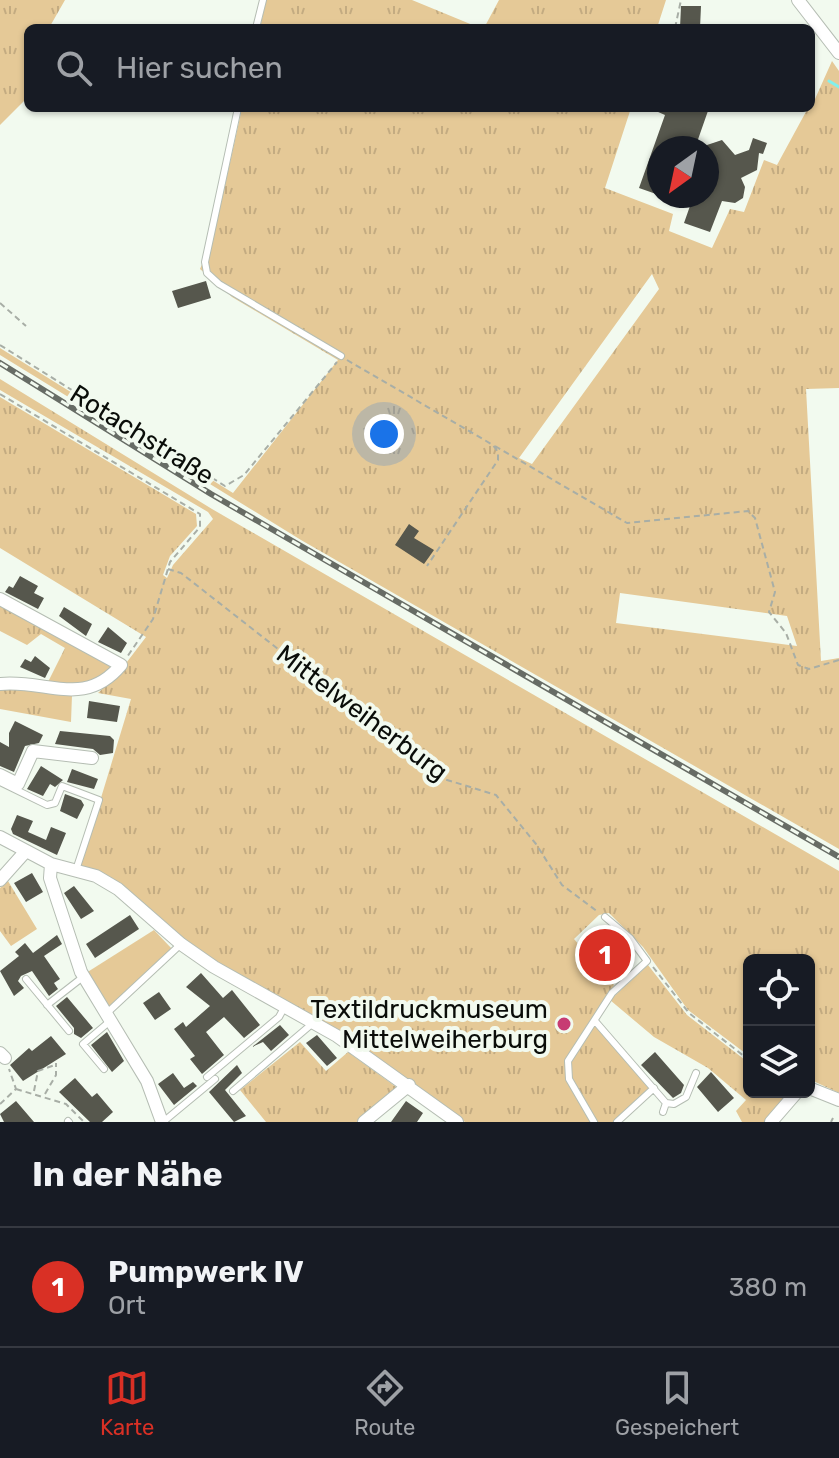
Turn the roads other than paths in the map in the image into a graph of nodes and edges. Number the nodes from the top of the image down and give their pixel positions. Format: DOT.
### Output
graph roads {
  1 [pos="263,0"];
  2 [pos="798,0"];
  3 [pos="257,24"];
  4 [pos="839,53"];
  5 [pos="237,112"];
  6 [pos="341,356"];
  7 [pos="0,599"];
  8 [pos="0,684"];
  9 [pos="92,758"];
  10 [pos="0,775"];
  11 [pos="0,782"];
  12 [pos="0,837"];
  13 [pos="25,852"];
  14 [pos="51,864"];
  15 [pos="76,870"];
  16 [pos="0,880"];
  17 [pos="605,917"];
  18 [pos="181,944"];
  19 [pos="83,977"];
  20 [pos="26,979"];
  21 [pos="47,1005"];
  22 [pos="285,1007"];
  23 [pos="107,1018"];
  24 [pos="595,1021"];
  25 [pos="313,1023"];
  26 [pos="69,1031"];
  27 [pos="104,1069"];
  28 [pos="696,1073"];
  29 [pos="207,1077"];
  30 [pos="215,1079"];
  31 [pos="409,1085"];
  32 [pos="654,1088"];
  33 [pos="815,1090"];
  34 [pos="233,1091"];
  35 [pos="791,1098"];
  36 [pos="839,1100"];
  37 [pos="666,1103"];
  38 [pos="663,1112"];
  39 [pos="163,1122"];
  40 [pos="364,1122"];
  41 [pos="457,1122"];
  42 [pos="594,1122"];
  43 [pos="617,1122"];
  44 [pos="771,1122"];
  1 -- 3 [label="lane"];
  2 -- 4 [label="street"];
  5 -- 6 [label="lane"];
  7 -- 8 [label="street"];
  9 -- 10 [label="street"];
  11 -- 15 [label="lane"];
  12 -- 13 [label="street"];
  13 -- 14 [label="street"];
  13 -- 16 [label="street"];
  14 -- 15 [label="street"];
  14 -- 19 [label="street"];
  15 -- 18 [label="street"];
  17 -- 24 [label="lane"];
  18 -- 22 [label="street"];
  18 -- 23 [label="lane"];
  19 -- 21 [label="lane"];
  19 -- 23 [label="street"];
  20 -- 21 [label="lane"];
  21 -- 26 [label="lane"];
  22 -- 25 [label="street"];
  22 -- 29 [label="lane"];
  23 -- 27 [label="lane"];
  23 -- 39 [label="street"];
  24 -- 32 [label="lane"];
  24 -- 42 [label="lane"];
  25 -- 31 [label="street"];
  25 -- 34 [label="lane"];
  28 -- 37 [label="lane"];
  30 -- 39 [label="lane"];
  31 -- 40 [label="street"];
  31 -- 41 [label="street"];
  32 -- 37 [label="lane"];
  32 -- 43 [label="lane"];
  33 -- 36 [label="street"];
  35 -- 44 [label="street"];
  37 -- 38 [label="lane"];
}
